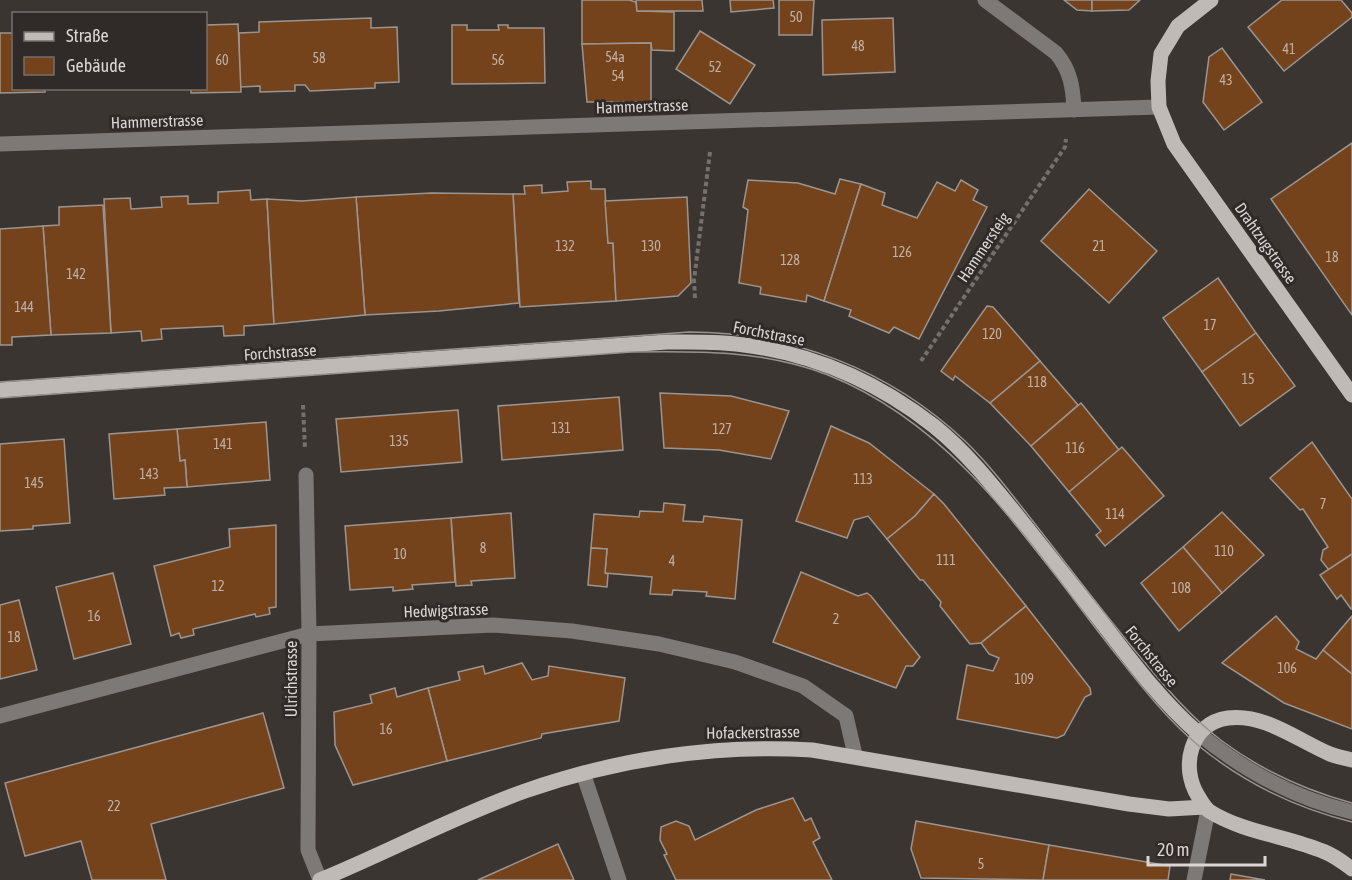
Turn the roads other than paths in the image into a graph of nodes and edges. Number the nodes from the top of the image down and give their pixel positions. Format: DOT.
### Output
graph roads {
  1 [pos="985,0"];
  2 [pos="1210,0"];
  3 [pos="1159,107"];
  4 [pos="1074,110"];
  5 [pos="0,144"];
  6 [pos="0,390"];
  7 [pos="1352,395"];
  8 [pos="306,475"];
  9 [pos="309,634"];
  10 [pos="0,716"];
  11 [pos="1198,733"];
  12 [pos="855,755"];
  13 [pos="1352,760"];
  14 [pos="583,773"];
  15 [pos="1206,809"];
  16 [pos="1352,812"];
  17 [pos="1348,864"];
  18 [pos="320,880"];
  19 [pos="619,880"];
  20 [pos="1194,880"];
  1 -- 4 [label="street"];
  2 -- 3 [label="main road"];
  3 -- 4 [label="street, Hammerstrasse"];
  3 -- 7 [label="main road, Drahtzugstrasse"];
  4 -- 5 [label="street, Hammerstrasse"];
  6 -- 11 [label="main road, Forchstrasse"];
  8 -- 9 [label="street, Ulrichstrasse"];
  9 -- 10 [label="street, Hedwigstrasse"];
  9 -- 12 [label="street, Hedwigstrasse"];
  9 -- 18 [label="street, Ulrichstrasse"];
  11 -- 13 [label="main road"];
  11 -- 15 [label="main road"];
  11 -- 16 [label="street, Forchstrasse"];
  12 -- 14 [label="main road, Hofackerstrasse"];
  12 -- 15 [label="main road, Hofackerstrasse"];
  14 -- 18 [label="main road, Hofackerstrasse"];
  14 -- 19 [label="street"];
  15 -- 17 [label="main road"];
  15 -- 20 [label="street"];
}
